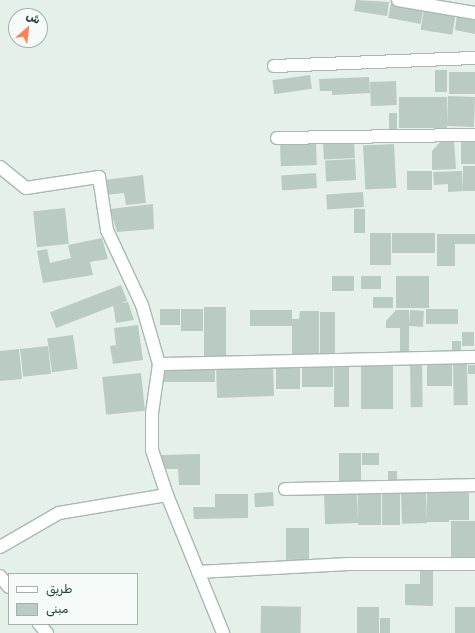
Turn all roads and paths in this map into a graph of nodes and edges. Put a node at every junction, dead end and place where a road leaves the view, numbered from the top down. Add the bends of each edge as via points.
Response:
1 (398, 0) edge
2 (475, 12) edge
3 (475, 58) edge
4 (274, 66) dead end
5 (475, 135) edge
6 (277, 138) dead end
7 (0, 167) edge
8 (475, 357) edge
9 (159, 364) junction
10 (475, 485) edge
11 (286, 489) dead end
12 (167, 495) junction
13 (0, 547) edge
14 (475, 564) edge
15 (198, 572) junction
16 (0, 576) edge
17 (8, 586) edge
18 (40, 625) edge
19 (47, 633) edge
20 (223, 633) edge

1 - 2 street
3 - 4 street
5 - 6 street
7 - 9 street via 26,188 99,177 107,230 142,305
8 - 9 street
9 - 12 street via 152,413 152,450
10 - 11 street
12 - 13 street via 60,513
12 - 15 street
14 - 15 street via 348,564
15 - 20 street
16 - 17 street
18 - 19 street

